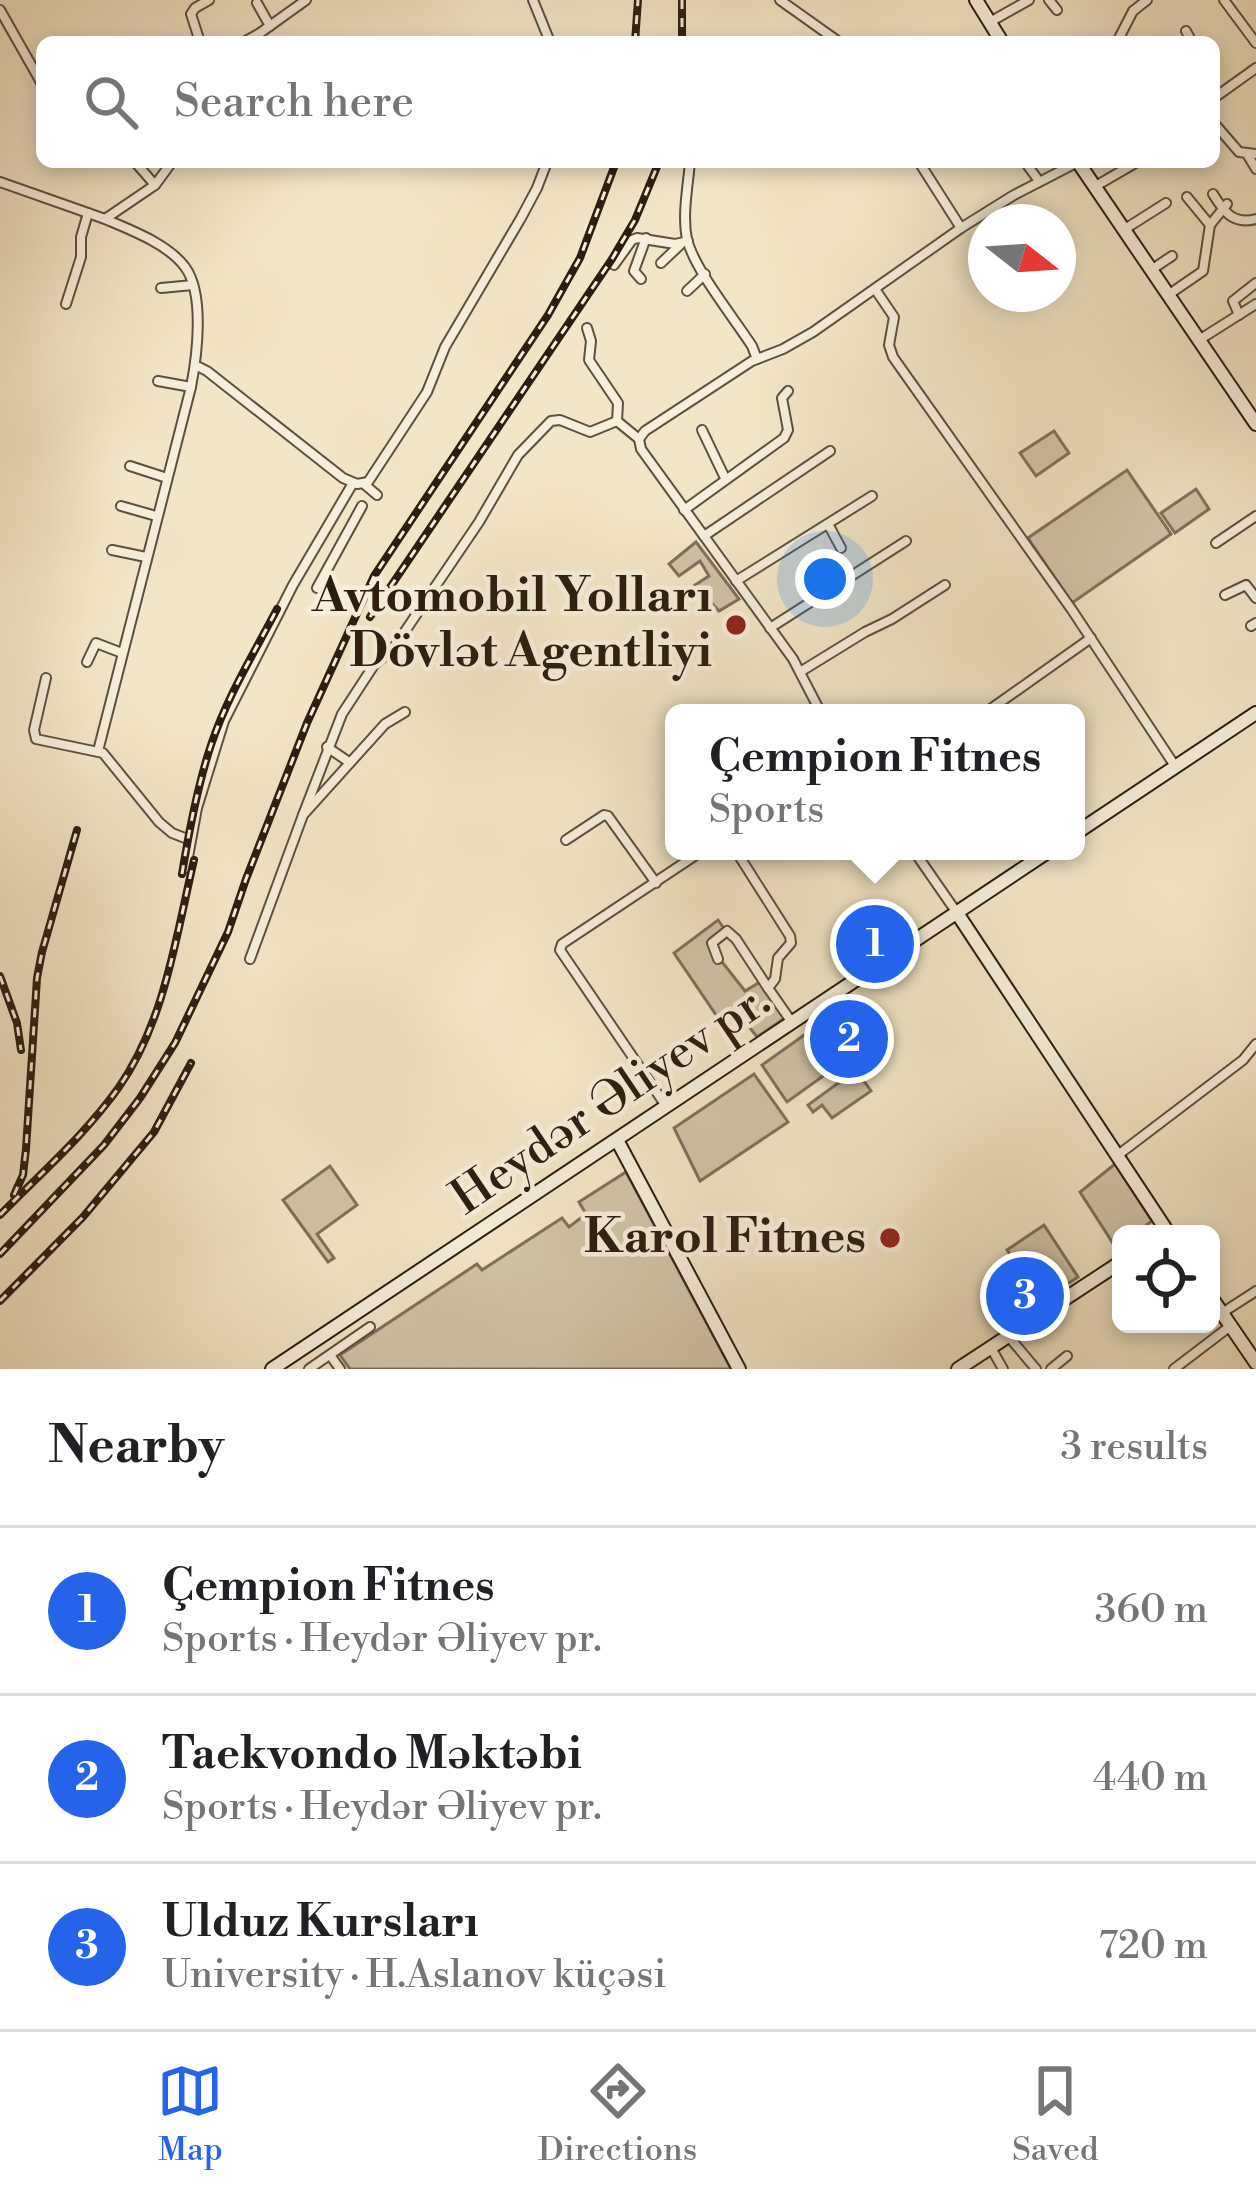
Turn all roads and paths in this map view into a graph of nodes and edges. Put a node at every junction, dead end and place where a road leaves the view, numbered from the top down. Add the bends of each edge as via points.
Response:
1 (208, 0) edge
2 (306, 0) edge
3 (533, 0) edge
4 (780, 0) edge
5 (976, 0) edge
6 (1029, 0) edge
7 (1049, 0) edge
8 (1147, 0) edge
9 (1224, 0) edge
10 (257, 3) edge
11 (0, 10) edge
12 (1057, 10) dead end
13 (990, 22) junction
14 (270, 26) junction
15 (1186, 32) dead end
16 (198, 36) edge
17 (254, 36) edge
18 (548, 36) edge
19 (831, 36) edge
20 (998, 36) edge
21 (1120, 36) edge
22 (1188, 36) edge
23 (1256, 44) edge
24 (1256, 68) edge
25 (36, 73) edge
26 (1220, 90) edge
27 (1220, 130) edge
28 (1251, 154) edge
29 (139, 168) edge
30 (168, 168) edge
31 (544, 168) edge
32 (690, 168) edge
33 (923, 168) edge
34 (1029, 168) edge
35 (1066, 168) edge
36 (1082, 168) edge
37 (1127, 168) edge
38 (1256, 170) edge
39 (0, 182) edge
40 (1039, 182) junction
41 (155, 185) junction
42 (1094, 187) junction
43 (1213, 194) dead end
44 (1187, 197) dead end
45 (1166, 203) dead end
46 (1224, 206) junction
47 (88, 213) junction
48 (105, 219) junction
49 (1256, 219) edge
50 (1210, 225) junction
51 (961, 228) junction
52 (1124, 230) junction
53 (646, 238) junction
54 (684, 243) junction
55 (1172, 256) dead end
56 (662, 263) dead end
57 (614, 265) dead end
58 (1151, 270) junction
59 (705, 274) junction
60 (641, 279) dead end
61 (1256, 283) edge
62 (193, 286) junction
63 (161, 288) dead end
64 (875, 289) junction
65 (687, 291) dead end
66 (1168, 295) junction
67 (66, 304) dead end
68 (1254, 308) edge
69 (1239, 314) junction
70 (587, 328) dead end
71 (1199, 340) junction
72 (757, 358) junction
73 (195, 364) junction
74 (158, 381) dead end
75 (191, 387) junction
76 (788, 391) dead end
77 (617, 421) junction
78 (1256, 424) edge
79 (702, 430) dead end
80 (639, 439) junction
81 (830, 451) dead end
82 (130, 466) dead end
83 (167, 478) junction
84 (725, 478) junction
85 (352, 483) junction
86 (364, 484) junction
87 (377, 495) dead end
88 (872, 496) dead end
89 (121, 506) dead end
90 (362, 506) dead end
91 (684, 510) junction
92 (336, 512) junction
93 (156, 517) junction
94 (1256, 517) edge
95 (353, 524) junction
96 (828, 524) junction
97 (704, 536) junction
98 (906, 541) dead end
99 (1216, 543) dead end
100 (841, 548) dead end
101 (112, 550) dead end
102 (146, 557) junction
103 (736, 581) junction
104 (945, 585) dead end
105 (317, 588) dead end
106 (1225, 595) dead end
107 (1256, 598) edge
108 (770, 628) junction
109 (1090, 638) junction
110 (122, 652) junction
111 (87, 662) dead end
112 (800, 672) junction
113 (46, 678) dead end
114 (816, 704) edge
115 (998, 704) edge
116 (405, 712) dead end
117 (1256, 713) edge
118 (327, 747) junction
119 (98, 751) junction
120 (349, 762) junction
121 (1176, 767) junction
122 (303, 815) junction
123 (1085, 827) edge
124 (190, 840) junction
125 (566, 840) dead end
126 (689, 860) edge
127 (742, 860) edge
128 (920, 860) edge
129 (1036, 860) edge
130 (186, 868) dead end
131 (656, 883) junction
132 (956, 913) junction
133 (250, 959) dead end
134 (718, 959) dead end
135 (769, 988) junction
136 (792, 1022) junction
137 (1255, 1047) edge
138 (667, 1106) junction
139 (617, 1140) junction
140 (1118, 1155) junction
141 (1162, 1225) edge
142 (1112, 1268) edge
143 (1256, 1292) edge
144 (1220, 1310) edge
145 (1226, 1319) junction
146 (370, 1328) dead end
147 (1008, 1336) junction
148 (991, 1348) junction
149 (330, 1354) junction
150 (1067, 1356) dead end
151 (1256, 1363) edge
152 (272, 1369) edge
153 (309, 1369) edge
154 (340, 1369) edge
155 (739, 1369) edge
156 (958, 1369) edge
157 (1003, 1369) edge
158 (1036, 1369) edge
159 (1051, 1369) edge
160 (1174, 1369) edge

1 - 16 street via 191,14
2 - 14 street
3 - 18 street
4 - 19 street
5 - 13 street
6 - 13 street
7 - 12 street
8 - 21 street
9 - 23 street
10 - 14 street
11 - 25 street
13 - 20 street
14 - 17 street
15 - 22 street
24 - 26 street
27 - 28 street
28 - 38 street
29 - 41 street
30 - 41 street
31 - 86 street via 427,392
32 - 54 street
33 - 51 street
34 - 40 street
35 - 40 street
36 - 42 street
37 - 42 street
39 - 47 street
40 - 51 street
41 - 48 street
42 - 52 street
43 - 46 street
44 - 50 street
45 - 52 street
46 - 49 street via 1237,220
46 - 50 street
47 - 48 street
47 - 67 street
48 - 62 street via 168,252
50 - 66 street via 1203,271
51 - 64 street
52 - 58 street
53 - 54 street
53 - 57 street via 632,240
53 - 60 street via 634,271
54 - 56 street
54 - 59 street
55 - 58 street
58 - 66 street
59 - 65 street
59 - 72 street
61 - 69 street via 1233,301
62 - 63 street
62 - 73 street
64 - 72 street
64 - 109 street via 894,317 893,357
66 - 71 street
68 - 69 street
69 - 71 street
70 - 77 street via 589,360 619,403
71 - 78 street
72 - 80 street
73 - 75 street
73 - 85 street
74 - 75 street
75 - 83 street
76 - 84 street via 784,438
77 - 80 street
77 - 118 street via 590,432 556,419 540,429 393,649 374,665
79 - 84 street
80 - 91 street
81 - 97 street
82 - 83 street
83 - 93 street
84 - 91 street
85 - 86 street
85 - 92 street
86 - 87 street
88 - 96 street
89 - 93 street
90 - 95 street
91 - 97 street
92 - 95 street
92 - 124 street via 224,722
93 - 102 street
94 - 99 street
95 - 105 street
96 - 100 street
96 - 103 street
97 - 103 street
98 - 108 street
101 - 102 street
102 - 110 street
103 - 108 street
104 - 112 street
106 - 107 street via 1243,585
108 - 112 street
109 - 115 street
109 - 121 street
110 - 111 street via 96,643
110 - 119 street
112 - 114 street
113 - 119 street via 34,736
116 - 120 street
117 - 121 street
118 - 120 street
118 - 122 street
119 - 124 street via 166,829
120 - 122 street
121 - 123 street
122 - 133 street
124 - 130 street
125 - 131 street via 608,816
126 - 131 street
127 - 135 street via 790,936
128 - 132 street
129 - 132 street, Heydər Əliyev pr.
131 - 138 street via 560,950
132 - 136 street, Heydər Əliyev pr.
132 - 140 street
134 - 135 street via 714,940 732,933
135 - 136 street
136 - 138 street, Heydər Əliyev pr.
137 - 140 street
138 - 139 street, Heydər Əliyev pr.
139 - 152 street, Heydər Əliyev pr.
139 - 155 street
140 - 141 street
142 - 147 street
143 - 145 street
144 - 145 street
145 - 151 street
145 - 160 street
146 - 149 street
147 - 148 street
147 - 158 street
148 - 156 street
148 - 157 street
149 - 153 street
149 - 154 street
150 - 159 street

